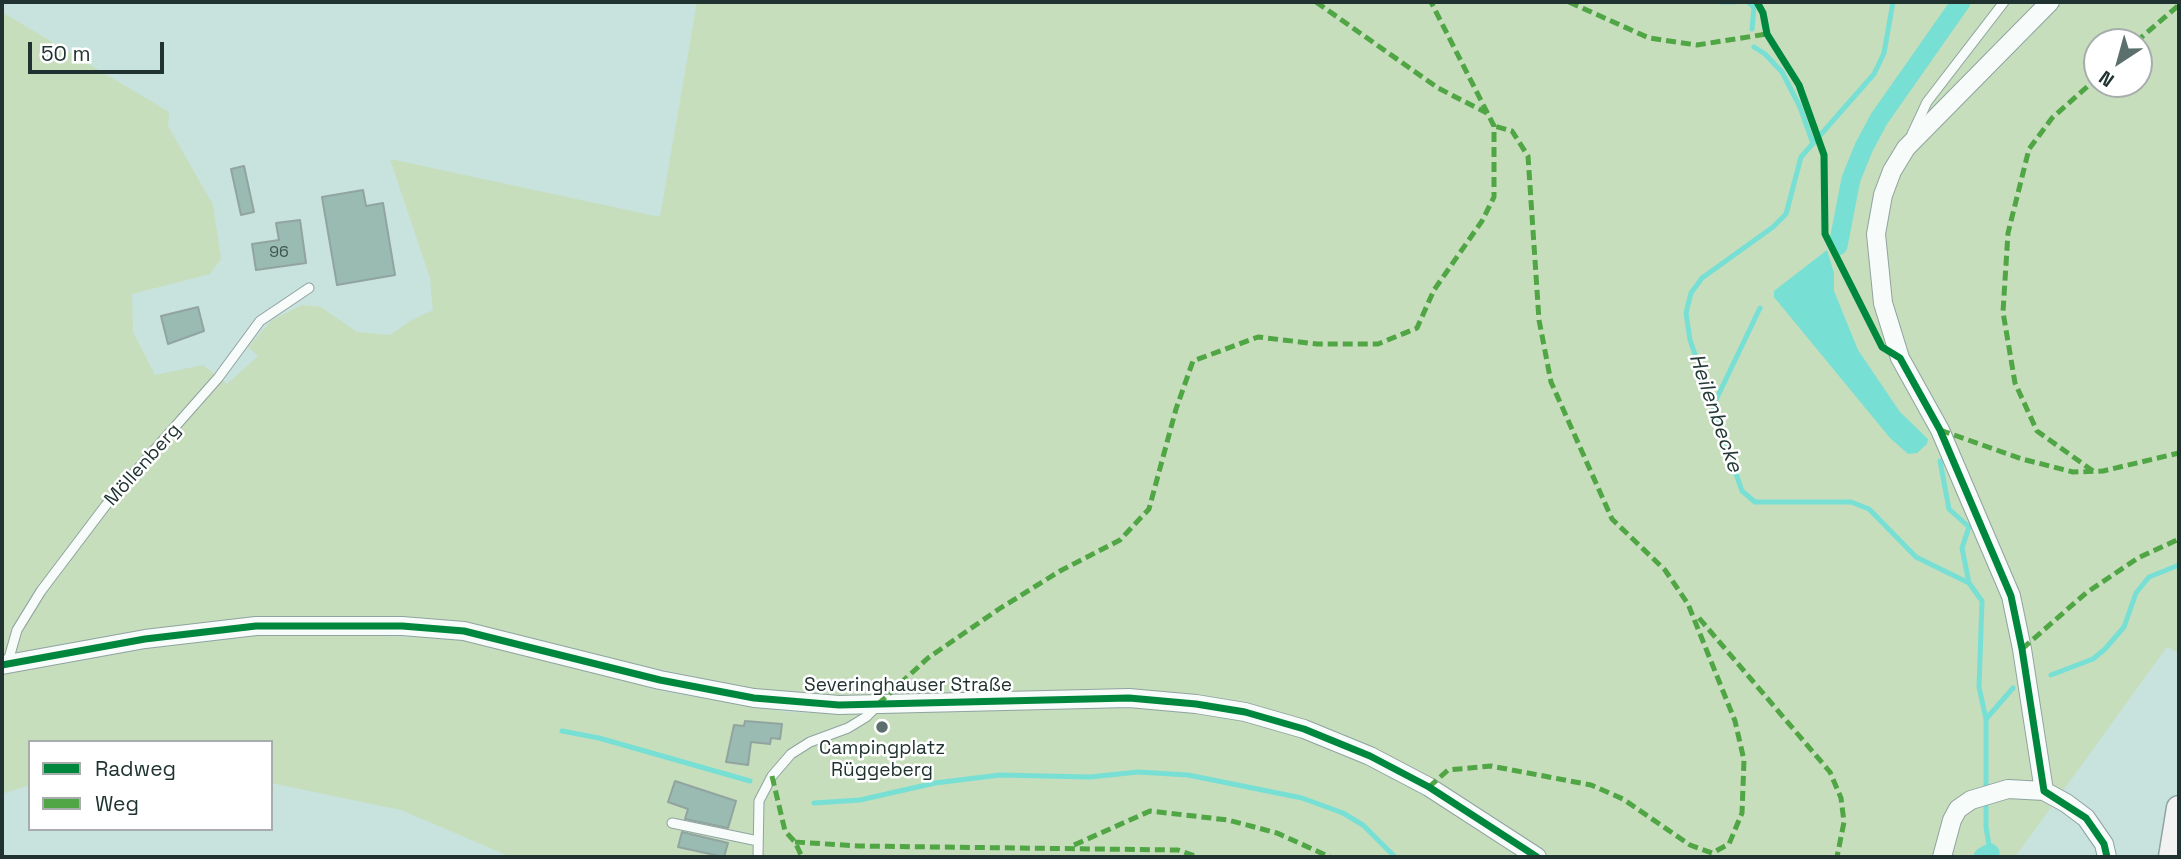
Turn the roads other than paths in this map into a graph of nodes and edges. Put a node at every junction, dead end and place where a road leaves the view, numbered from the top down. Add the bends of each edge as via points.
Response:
1 (2004, 2) edge
2 (2050, 2) edge
3 (1906, 148) junction
4 (309, 288) dead end
5 (4, 665) edge
6 (877, 705) junction
7 (2044, 791) junction
8 (2179, 807) edge
9 (672, 823) dead end
10 (758, 841) junction
11 (758, 857) edge
12 (1537, 857) edge
13 (1942, 857) edge
14 (2107, 857) edge
15 (2171, 857) edge

1 - 3 lane via 1927,102
2 - 3 street
3 - 7 street via 1883,195 1876,234 1883,303 1900,358 1940,430 2011,596
4 - 5 lane, Möllenberg via 260,321 218,378 106,505 16,630
5 - 6 street, Severinghauser Straße via 145,639 245,627 402,626 464,631 660,681 754,698
6 - 10 lane via 848,728 791,754 759,801
6 - 12 street, Severinghauser Straße via 1129,698 1245,712 1304,729 1370,756 1429,787
7 - 13 street via 2008,789 1971,800 1952,820
7 - 14 street via 2086,818 2104,844
8 - 15 main road
9 - 10 lane
10 - 11 lane

